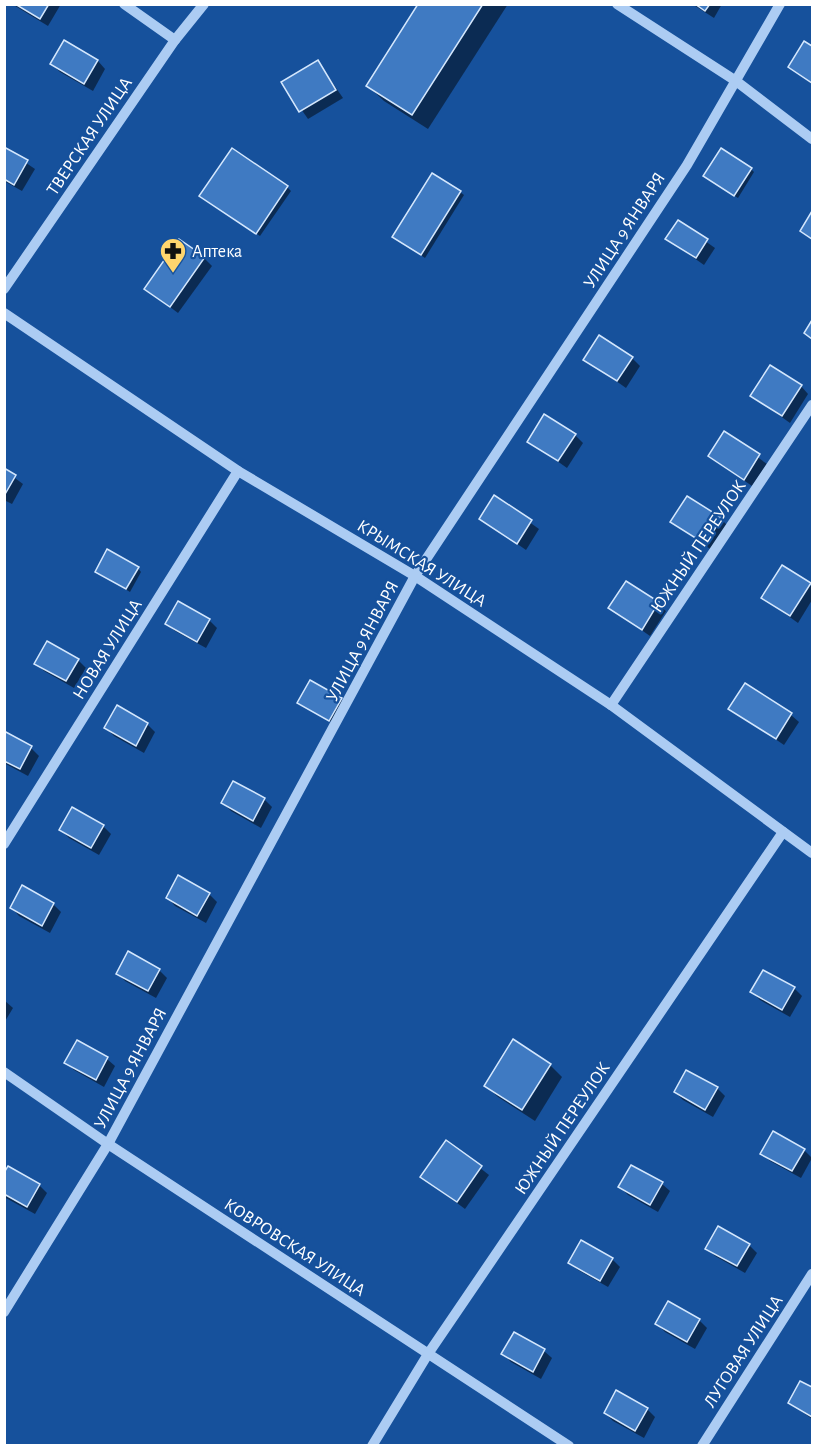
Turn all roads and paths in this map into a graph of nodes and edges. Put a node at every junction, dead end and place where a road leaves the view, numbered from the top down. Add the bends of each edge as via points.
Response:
1 (124, 4) edge
2 (204, 4) edge
3 (617, 4) edge
4 (780, 4) edge
5 (175, 40) junction
6 (736, 81) junction
7 (813, 139) edge
8 (4, 289) edge
9 (4, 313) edge
10 (813, 405) edge
11 (238, 471) junction
12 (415, 576) junction
13 (611, 705) junction
14 (783, 832) junction
15 (4, 844) edge
16 (813, 853) edge
17 (4, 1072) edge
18 (108, 1144) junction
19 (813, 1274) edge
20 (4, 1312) edge
21 (428, 1354) junction
22 (372, 1446) edge
23 (569, 1446) edge
24 (702, 1446) edge

1 - 5 street
2 - 5 street, ТВЕРСКАЯ УЛИЦА
3 - 6 street
4 - 6 street, УЛИЦА 9 ЯНВАРЯ
5 - 8 street, ТВЕРСКАЯ УЛИЦА
6 - 7 street
6 - 12 street, УЛИЦА 9 ЯНВАРЯ via 687,165
9 - 11 street, КРЫМСКАЯ УЛИЦА
10 - 13 street, ЮЖНЫЙ ПЕРЕУЛОК
11 - 12 street, КРЫМСКАЯ УЛИЦА
11 - 15 street, НОВАЯ УЛИЦА
12 - 13 street, КРЫМСКАЯ УЛИЦА
12 - 18 street, УЛИЦА 9 ЯНВАРЯ
13 - 14 street, КРЫМСКАЯ УЛИЦА
14 - 16 street, КРЫМСКАЯ УЛИЦА
14 - 21 street, ЮЖНЫЙ ПЕРЕУЛОК
17 - 18 street, КОВРОВСКАЯ УЛИЦА
18 - 20 street, УЛИЦА 9 ЯНВАРЯ
18 - 21 street, КОВРОВСКАЯ УЛИЦА
19 - 24 street, ЛУГОВАЯ УЛИЦА
21 - 22 street, ЮЖНЫЙ ПЕРЕУЛОК
21 - 23 street, КОВРОВСКАЯ УЛИЦА

